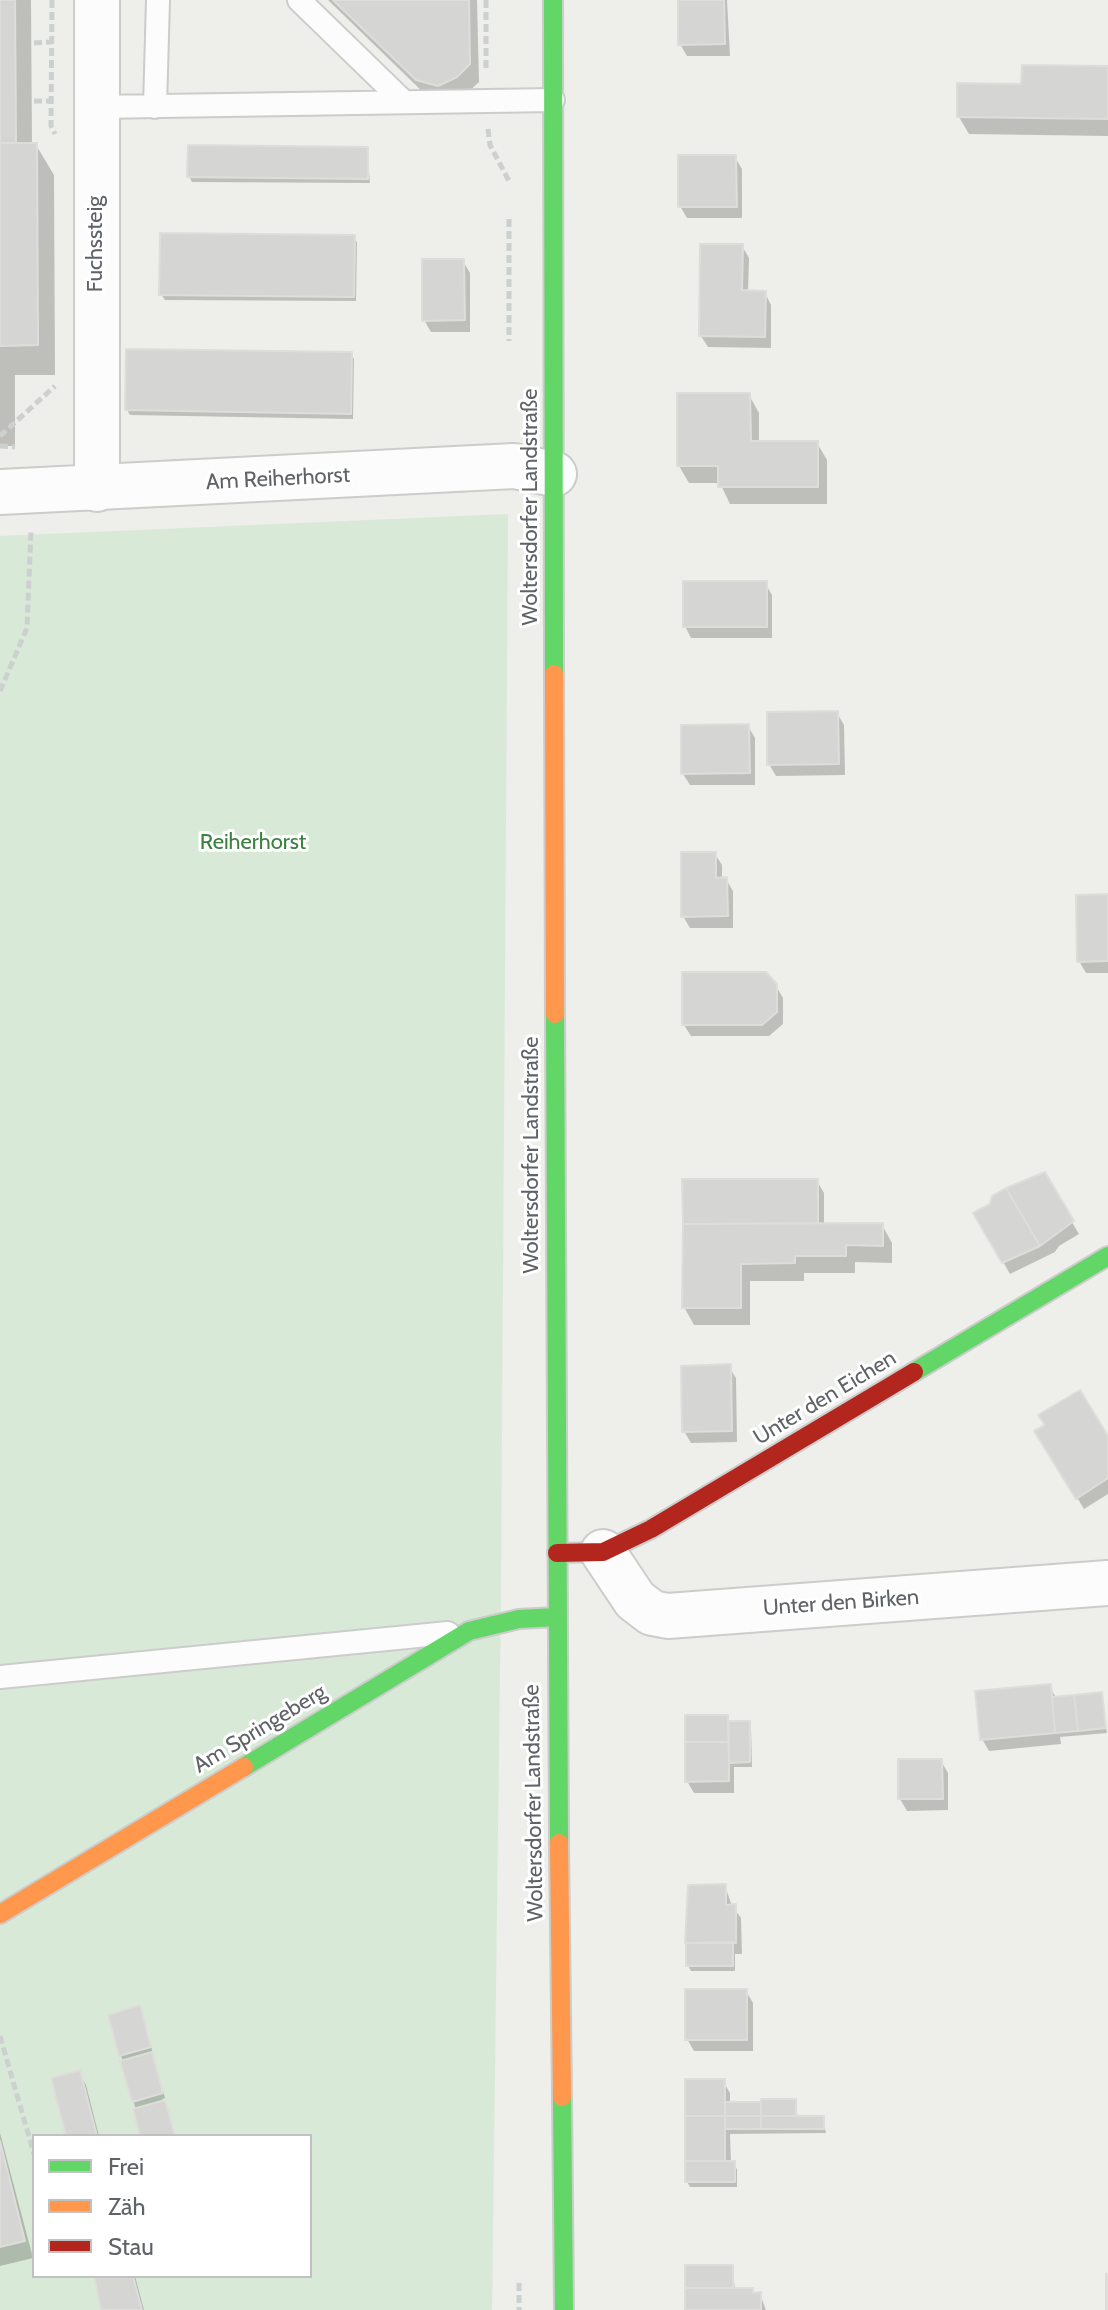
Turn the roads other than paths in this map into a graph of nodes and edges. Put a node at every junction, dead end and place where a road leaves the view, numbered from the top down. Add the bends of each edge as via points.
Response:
1 (97, 0) edge
2 (158, 0) edge
3 (299, 0) edge
4 (553, 0) edge
5 (553, 100) junction
6 (404, 102) junction
7 (96, 107) junction
8 (155, 107) junction
9 (554, 474) junction
10 (97, 489) junction
11 (16, 492) edge
12 (1108, 1256) edge
13 (603, 1552) junction
14 (557, 1553) junction
15 (1108, 1583) edge
16 (556, 1617) junction
17 (469, 1631) junction
18 (0, 1677) edge
19 (0, 1914) edge
20 (564, 2310) edge

1 - 7 street, Fuchssteig
2 - 8 lane
3 - 6 lane
4 - 5 main road, Woltersdorfer Landstraße
5 - 6 lane
5 - 9 main road, Woltersdorfer Landstraße
6 - 8 lane
7 - 8 lane
7 - 10 street, Fuchssteig
9 - 10 street, Am Reiherhorst via 514,466
9 - 14 main road, Woltersdorfer Landstraße
10 - 11 street, Am Reiherhorst
12 - 13 main road, Unter den Eichen via 651,1529
13 - 14 main road, Unter den Eichen
13 - 15 street, Unter den Birken via 635,1600 652,1613 668,1616
14 - 16 main road, Woltersdorfer Landstraße
16 - 17 main road, Am Springeberg
16 - 20 main road, Woltersdorfer Landstraße
17 - 18 lane
17 - 19 main road, Am Springeberg

